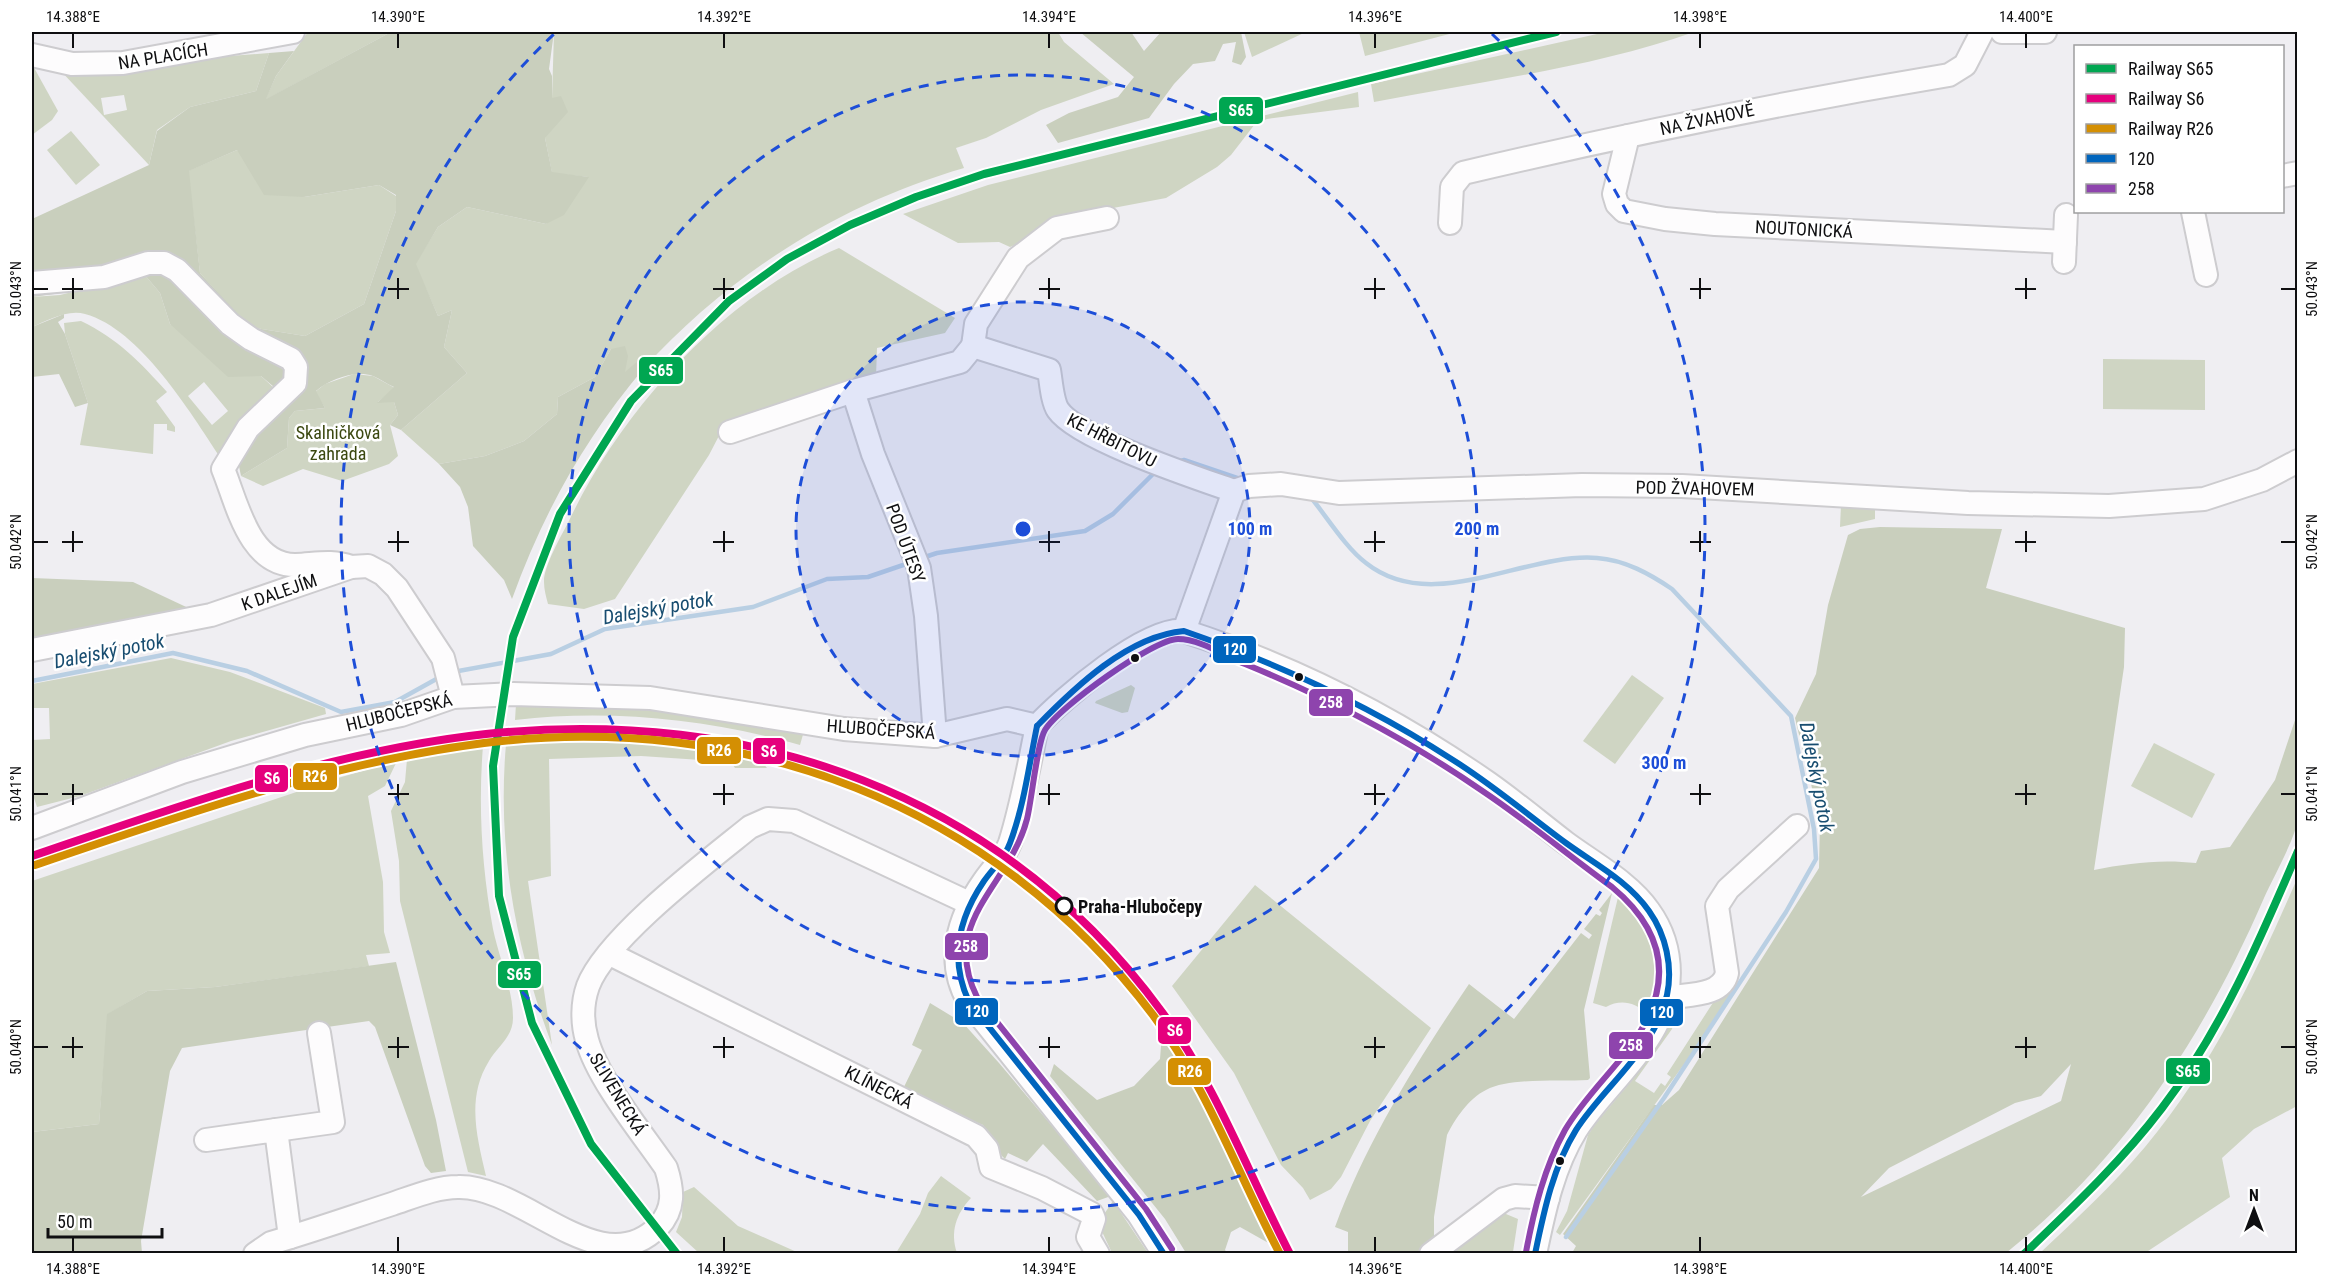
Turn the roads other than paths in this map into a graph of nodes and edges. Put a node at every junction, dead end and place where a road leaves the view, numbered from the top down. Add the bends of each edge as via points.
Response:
1 (293, 32) edge
2 (1982, 32) edge
3 (2002, 32) edge
4 (2045, 32) edge
5 (32, 55) edge
6 (1628, 136) junction
7 (2193, 213) edge
8 (2066, 215) dead end
9 (1107, 218) dead end
10 (1449, 223) dead end
11 (2206, 275) dead end
12 (32, 284) edge
13 (973, 346) junction
14 (853, 391) junction
15 (730, 432) dead end
16 (2298, 461) edge
17 (1234, 491) junction
18 (275, 561) junction
19 (351, 567) junction
20 (271, 595) junction
21 (1184, 631) junction
22 (32, 650) edge
23 (450, 689) junction
24 (1037, 726) junction
25 (935, 736) junction
26 (1797, 826) dead end
27 (32, 828) edge
28 (969, 903) junction
29 (610, 954) junction
30 (1666, 998) junction
31 (319, 1033) dead end
32 (276, 1130) junction
33 (206, 1140) dead end
34 (1548, 1198) junction
35 (290, 1238) junction
36 (603, 1250) edge
37 (255, 1254) edge
38 (1098, 1254) edge
39 (1164, 1254) edge
40 (1431, 1254) edge
41 (1535, 1254) edge

1 - 5 street, NA PLACÍCH via 123,63 72,64
2 - 6 street, NA ŽVAHOVĚ via 1965,65 1949,75 1809,98
3 - 4 street
6 - 8 street, NOUTONICKÁ via 1614,194 1617,204 1624,211 1665,219 2065,252
6 - 10 street, NA ŽVAHOVĚ via 1462,172 1452,188
7 - 11 street
9 - 13 street via 1057,228 1018,258 976,324
12 - 18 street via 104,277 148,262 164,262 177,270 230,324 291,359 296,367 295,383 248,428 223,469 254,542
13 - 14 street via 960,362
13 - 17 street, KE HŘBITOVU via 1049,370 1057,408 1068,422 1160,465
14 - 15 street
14 - 25 street, POD ÚTESY via 915,560 926,616
16 - 17 street, POD ŽVAHOVEM via 2262,480 2204,499 2109,506 1968,503 1682,486 1582,485 1339,493 1281,484
17 - 21 street
18 - 19 street via 295,565 337,562
18 - 20 street
19 - 20 street, K DALEJÍM
19 - 23 street, K DALEJÍM via 368,566 397,588 442,658
20 - 22 street, K DALEJÍM via 208,615
21 - 24 street via 1164,633 1109,664
21 - 30 street via 1345,697 1418,738 1503,794 1648,909 1668,953
23 - 25 street, HLUBOČEPSKÁ via 650,698 844,729
23 - 27 street, HLUBOČEPSKÁ via 401,715 305,735 194,768
24 - 25 street, HLUBOČEPSKÁ via 1007,719
24 - 28 street via 1009,845
26 - 30 street via 1728,889 1718,906 1725,983 1717,989
28 - 29 street, SLIVENECKÁ via 800,823 768,819 750,827 645,915
28 - 39 street via 955,953 962,990 1139,1215
29 - 36 street, SLIVENECKÁ via 589,984 584,1001 587,1040 596,1062 666,1168 672,1201 665,1220 644,1241
29 - 38 street, KLÍNECKÁ via 976,1136 987,1149 991,1167 1092,1214 1088,1237
30 - 34 street via 1646,1042 1577,1130 1560,1161
31 - 32 street via 333,1122
32 - 33 street
32 - 35 street
34 - 40 street via 1504,1199
34 - 41 street
35 - 36 street, SLIVENECKÁ via 430,1192 461,1186 510,1202
35 - 37 street, SLIVENECKÁ via 271,1243

